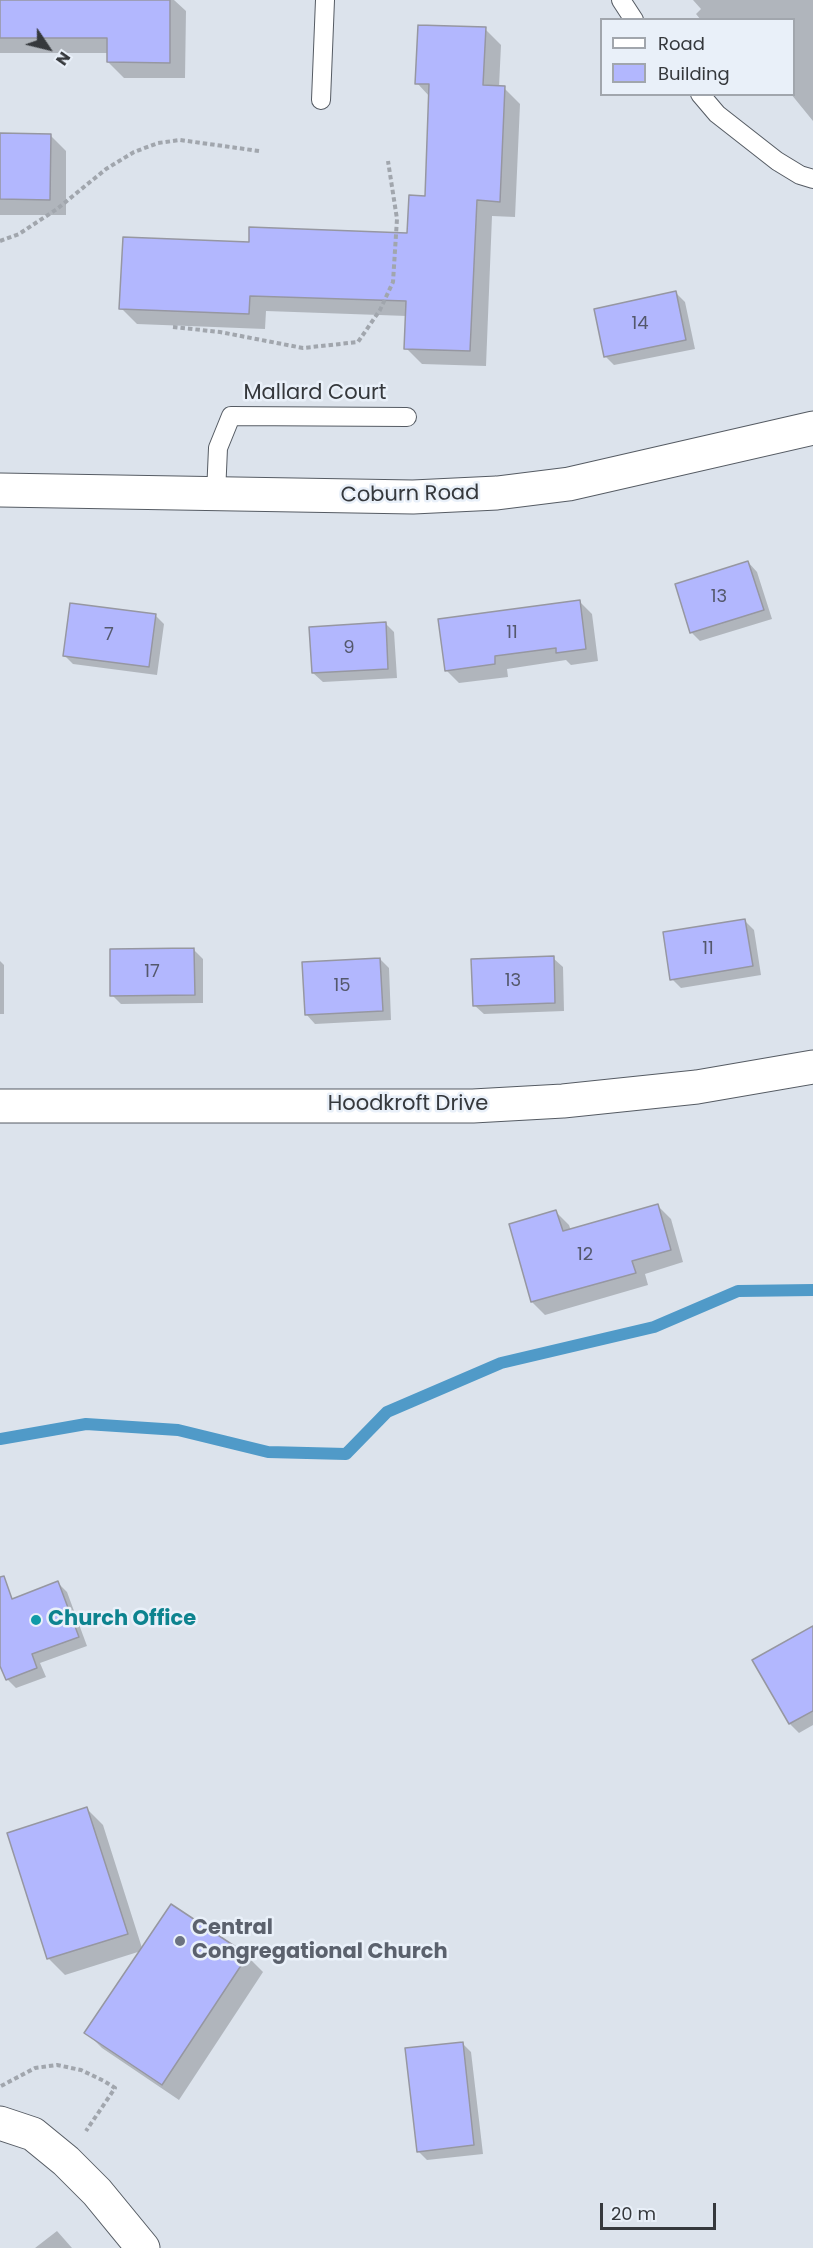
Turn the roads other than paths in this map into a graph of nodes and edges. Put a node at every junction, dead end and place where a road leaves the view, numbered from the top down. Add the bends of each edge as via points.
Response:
1 (325, 0) edge
2 (621, 0) edge
3 (633, 18) edge
4 (702, 96) edge
5 (321, 100) dead end
6 (813, 179) edge
7 (406, 417) dead end
8 (813, 428) edge
9 (0, 490) edge
10 (216, 494) junction
11 (813, 1067) edge
12 (0, 1106) edge
13 (0, 2122) edge
14 (142, 2248) edge

1 - 5 lane
2 - 3 lane
4 - 6 lane via 717,114 777,161
7 - 10 lane, Mallard Court via 231,416 218,448
8 - 10 street, Coburn Road via 569,484 497,493 413,497
9 - 10 street, Coburn Road
11 - 12 street, Hoodkroft Drive via 697,1087 473,1106
13 - 14 street via 33,2134 66,2161

